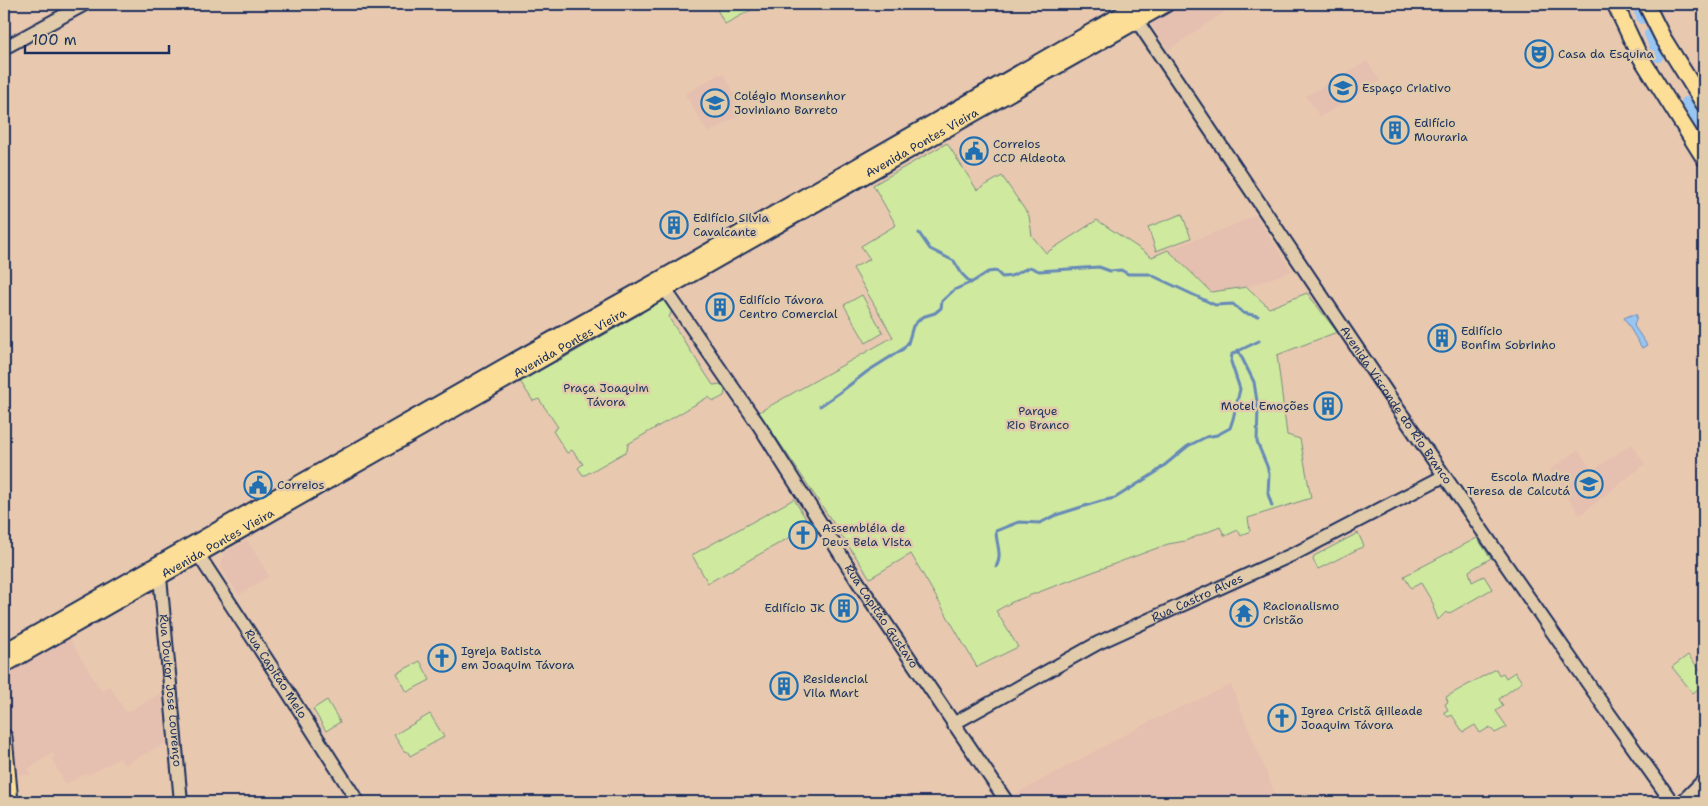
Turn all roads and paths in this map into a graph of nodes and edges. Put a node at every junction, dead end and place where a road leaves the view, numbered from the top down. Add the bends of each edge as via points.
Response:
1 (85, 4) edge
2 (1166, 4) edge
3 (1615, 4) edge
4 (1646, 4) edge
5 (1137, 9) edge
6 (4, 48) edge
7 (1704, 104) edge
8 (1704, 158) edge
9 (662, 285) junction
10 (1444, 476) junction
11 (195, 550) junction
12 (160, 577) junction
13 (4, 652) edge
14 (4, 666) edge
15 (953, 724) junction
16 (4, 737) edge
17 (1704, 780) edge
18 (1704, 796) edge
19 (10, 802) edge
20 (181, 802) edge
21 (358, 802) edge
22 (1007, 802) edge
23 (1672, 802) edge
24 (1682, 802) edge
25 (1698, 802) edge

1 - 6 street
2 - 5 main road, Avenida Pontes Vieira
3 - 8 main road via 1638,53
4 - 7 main road
5 - 9 main road, Avenida Pontes Vieira
5 - 10 street, Avenida Visconde do Rio Branco
9 - 11 main road, Avenida Pontes Vieira via 502,368
9 - 15 street, Rua Capitão Gustavo via 760,427 830,540
10 - 15 street, Rua Castro Alves via 1298,552 1098,643
10 - 23 street, Avenida Visconde do Rio Branco
11 - 12 main road, Avenida Pontes Vieira
11 - 13 main road, Avenida Pontes Vieira
11 - 21 street, Rua Capitão Melo
12 - 14 main road, Avenida Pontes Vieira
12 - 20 street, Rua Doutor José Lourenço
15 - 22 street, Rua Capitão Gustavo
16 - 19 main road
17 - 24 street
18 - 25 street

